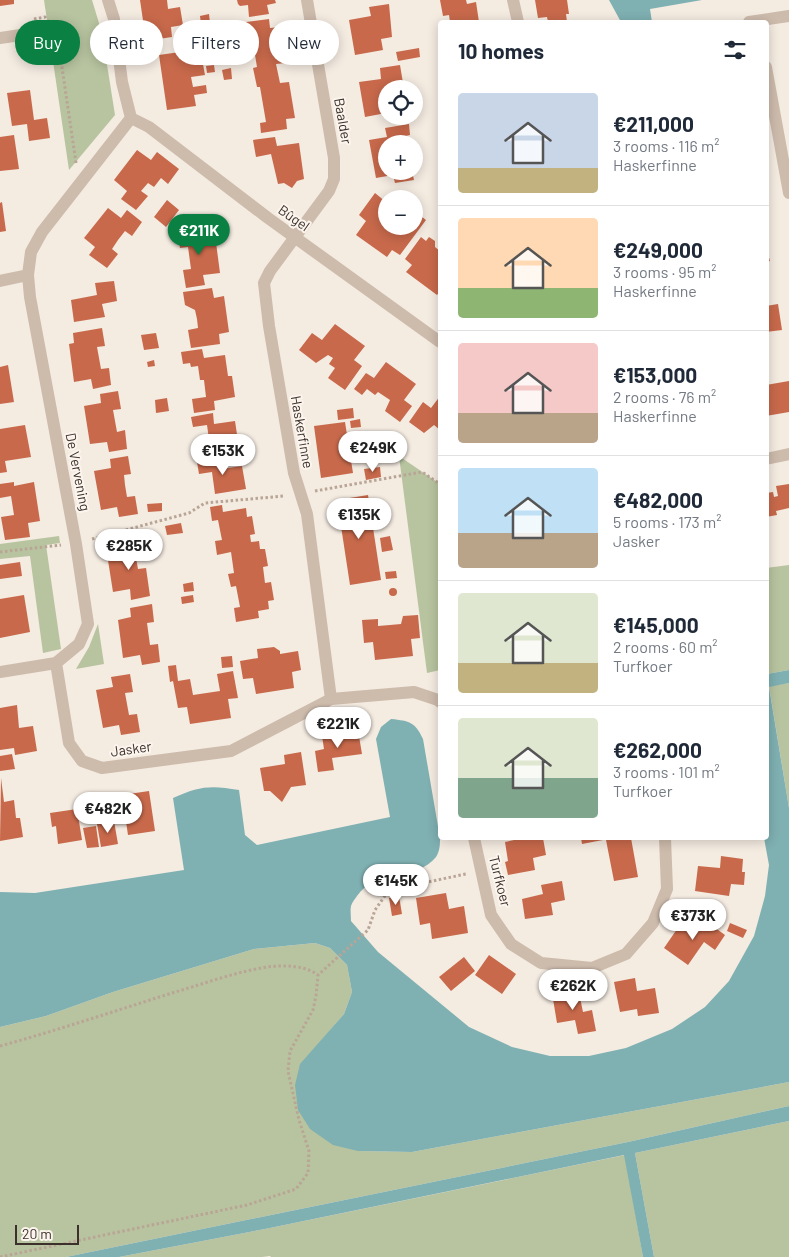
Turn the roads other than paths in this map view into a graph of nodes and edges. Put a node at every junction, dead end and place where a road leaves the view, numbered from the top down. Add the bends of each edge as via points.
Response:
1 (108, 0) edge
2 (307, 0) edge
3 (514, 0) edge
4 (789, 16) edge
5 (518, 20) edge
6 (766, 20) edge
7 (15, 36) edge
8 (0, 38) edge
9 (769, 84) edge
10 (131, 118) junction
11 (789, 194) edge
12 (295, 236) junction
13 (28, 275) junction
14 (0, 281) edge
15 (438, 341) edge
16 (789, 454) edge
17 (769, 458) edge
18 (56, 663) junction
19 (0, 672) edge
20 (331, 699) junction
21 (438, 700) edge
22 (474, 840) edge
23 (665, 840) edge

1 - 10 street
2 - 12 street, Baalder via 333,150 334,179 329,191
3 - 5 street
4 - 6 street
7 - 8 street
9 - 11 street
10 - 12 street, Bûgel via 149,127
10 - 13 street, De Vervening via 42,232 30,252
12 - 15 street, Bûgel
12 - 20 street, Haskerfinne via 264,284 268,326 292,464 307,514
13 - 14 street
13 - 18 street, De Vervening via 88,624 79,644
16 - 17 street
18 - 19 street
18 - 20 street, Jasker via 69,743 82,761 102,768 231,751
20 - 21 street via 414,692
22 - 23 street, Turfkoer via 492,915 511,944 541,963 592,968 626,954 653,923 667,889

